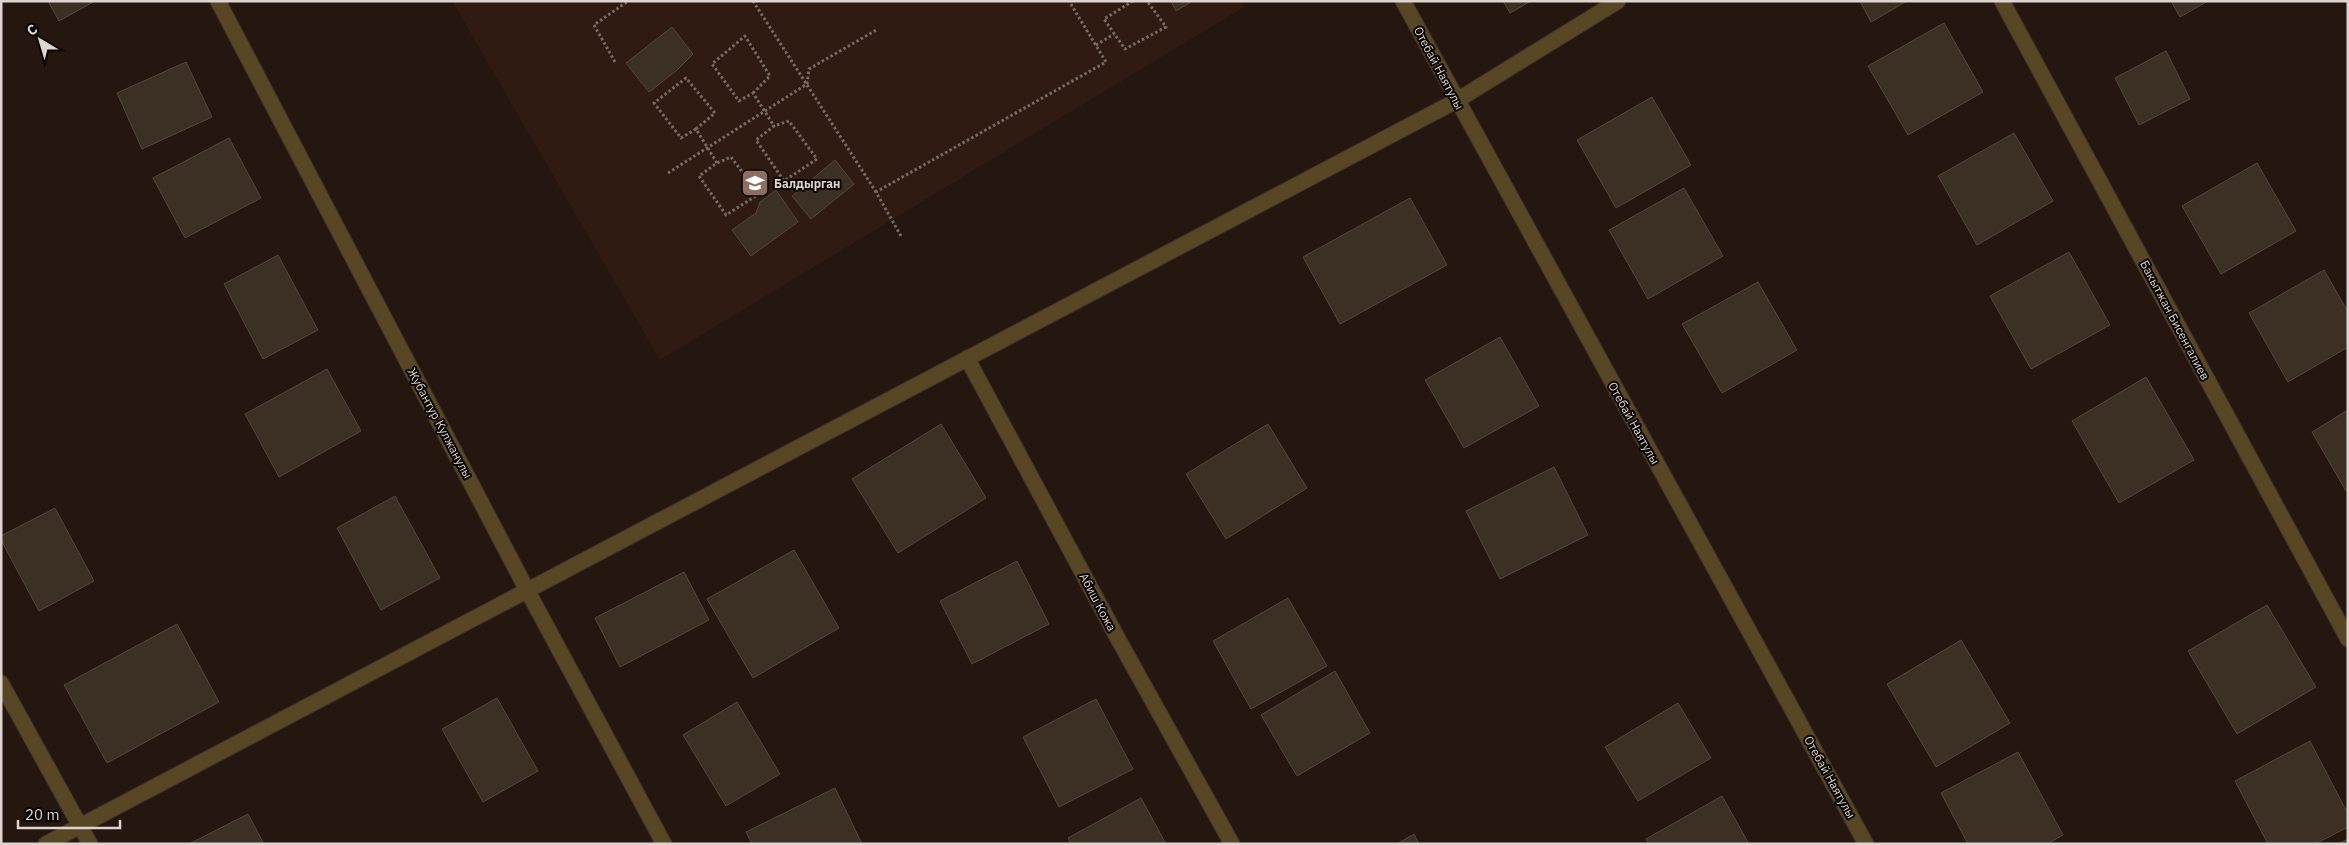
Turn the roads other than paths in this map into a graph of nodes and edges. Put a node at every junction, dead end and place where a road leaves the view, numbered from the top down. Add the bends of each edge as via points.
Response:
1 (218, 1) edge
2 (1403, 1) edge
3 (1618, 1) edge
4 (2002, 1) edge
5 (1456, 100) junction
6 (967, 358) junction
7 (527, 590) junction
8 (2348, 639) edge
9 (1, 683) edge
10 (80, 826) junction
11 (46, 844) edge
12 (90, 844) edge
13 (664, 844) edge
14 (1232, 844) edge
15 (1866, 844) edge

1 - 7 street, Жубантур Кулжанулы
2 - 5 street, Отебай Наятулы
3 - 5 street
4 - 8 street, Бакытжан Бисенгалиев
5 - 6 street
5 - 15 street, Отебай Наятулы
6 - 7 street
6 - 14 street, Абиш Кожа
7 - 10 street
7 - 13 street, Жубантур Кулжанулы
9 - 10 street
10 - 11 street
10 - 12 street

